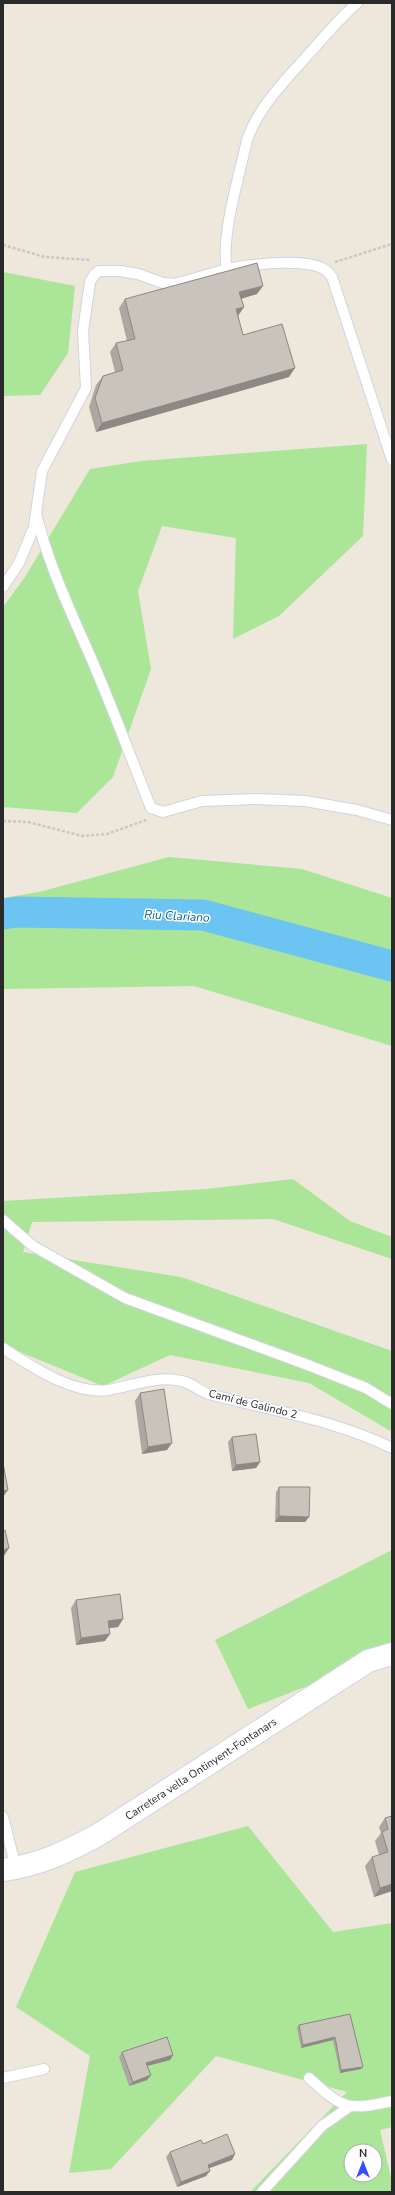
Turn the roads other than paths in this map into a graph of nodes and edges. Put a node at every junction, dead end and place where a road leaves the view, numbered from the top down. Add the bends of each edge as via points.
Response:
1 (357, 3) edge
2 (227, 269) junction
3 (392, 460) edge
4 (36, 513) junction
5 (3, 587) edge
6 (392, 820) edge
7 (3, 1220) edge
8 (3, 1348) edge
9 (392, 1404) edge
10 (392, 1448) edge
11 (392, 1654) edge
12 (3, 1817) edge
13 (9, 1869) edge
14 (44, 2069) dead end
15 (3, 2078) edge
16 (309, 2078) dead end
17 (392, 2101) edge
18 (349, 2107) junction
19 (262, 2192) edge

1 - 2 lane via 330,29 267,101 252,126 226,239 224,259
2 - 3 lane via 285,264 315,266 327,271 336,284
2 - 4 lane via 175,284 120,271 99,271 94,275 90,282 83,331 86,388 42,472
4 - 5 lane via 34,527 19,563
4 - 6 lane via 56,578 104,688 151,808 163,812 202,801 306,801 357,810
7 - 9 lane via 33,1246 125,1298 366,1388
8 - 10 lane, Camí de Galindo 2 via 36,1370 84,1388 107,1390 158,1378 184,1381 207,1394 337,1426 360,1433
11 - 13 street, Carretera vella Ontinyent-Fontanars via 368,1661 98,1835 54,1858
12 - 13 lane
14 - 15 lane
16 - 18 lane via 330,2098
17 - 18 lane
18 - 19 lane via 322,2126

